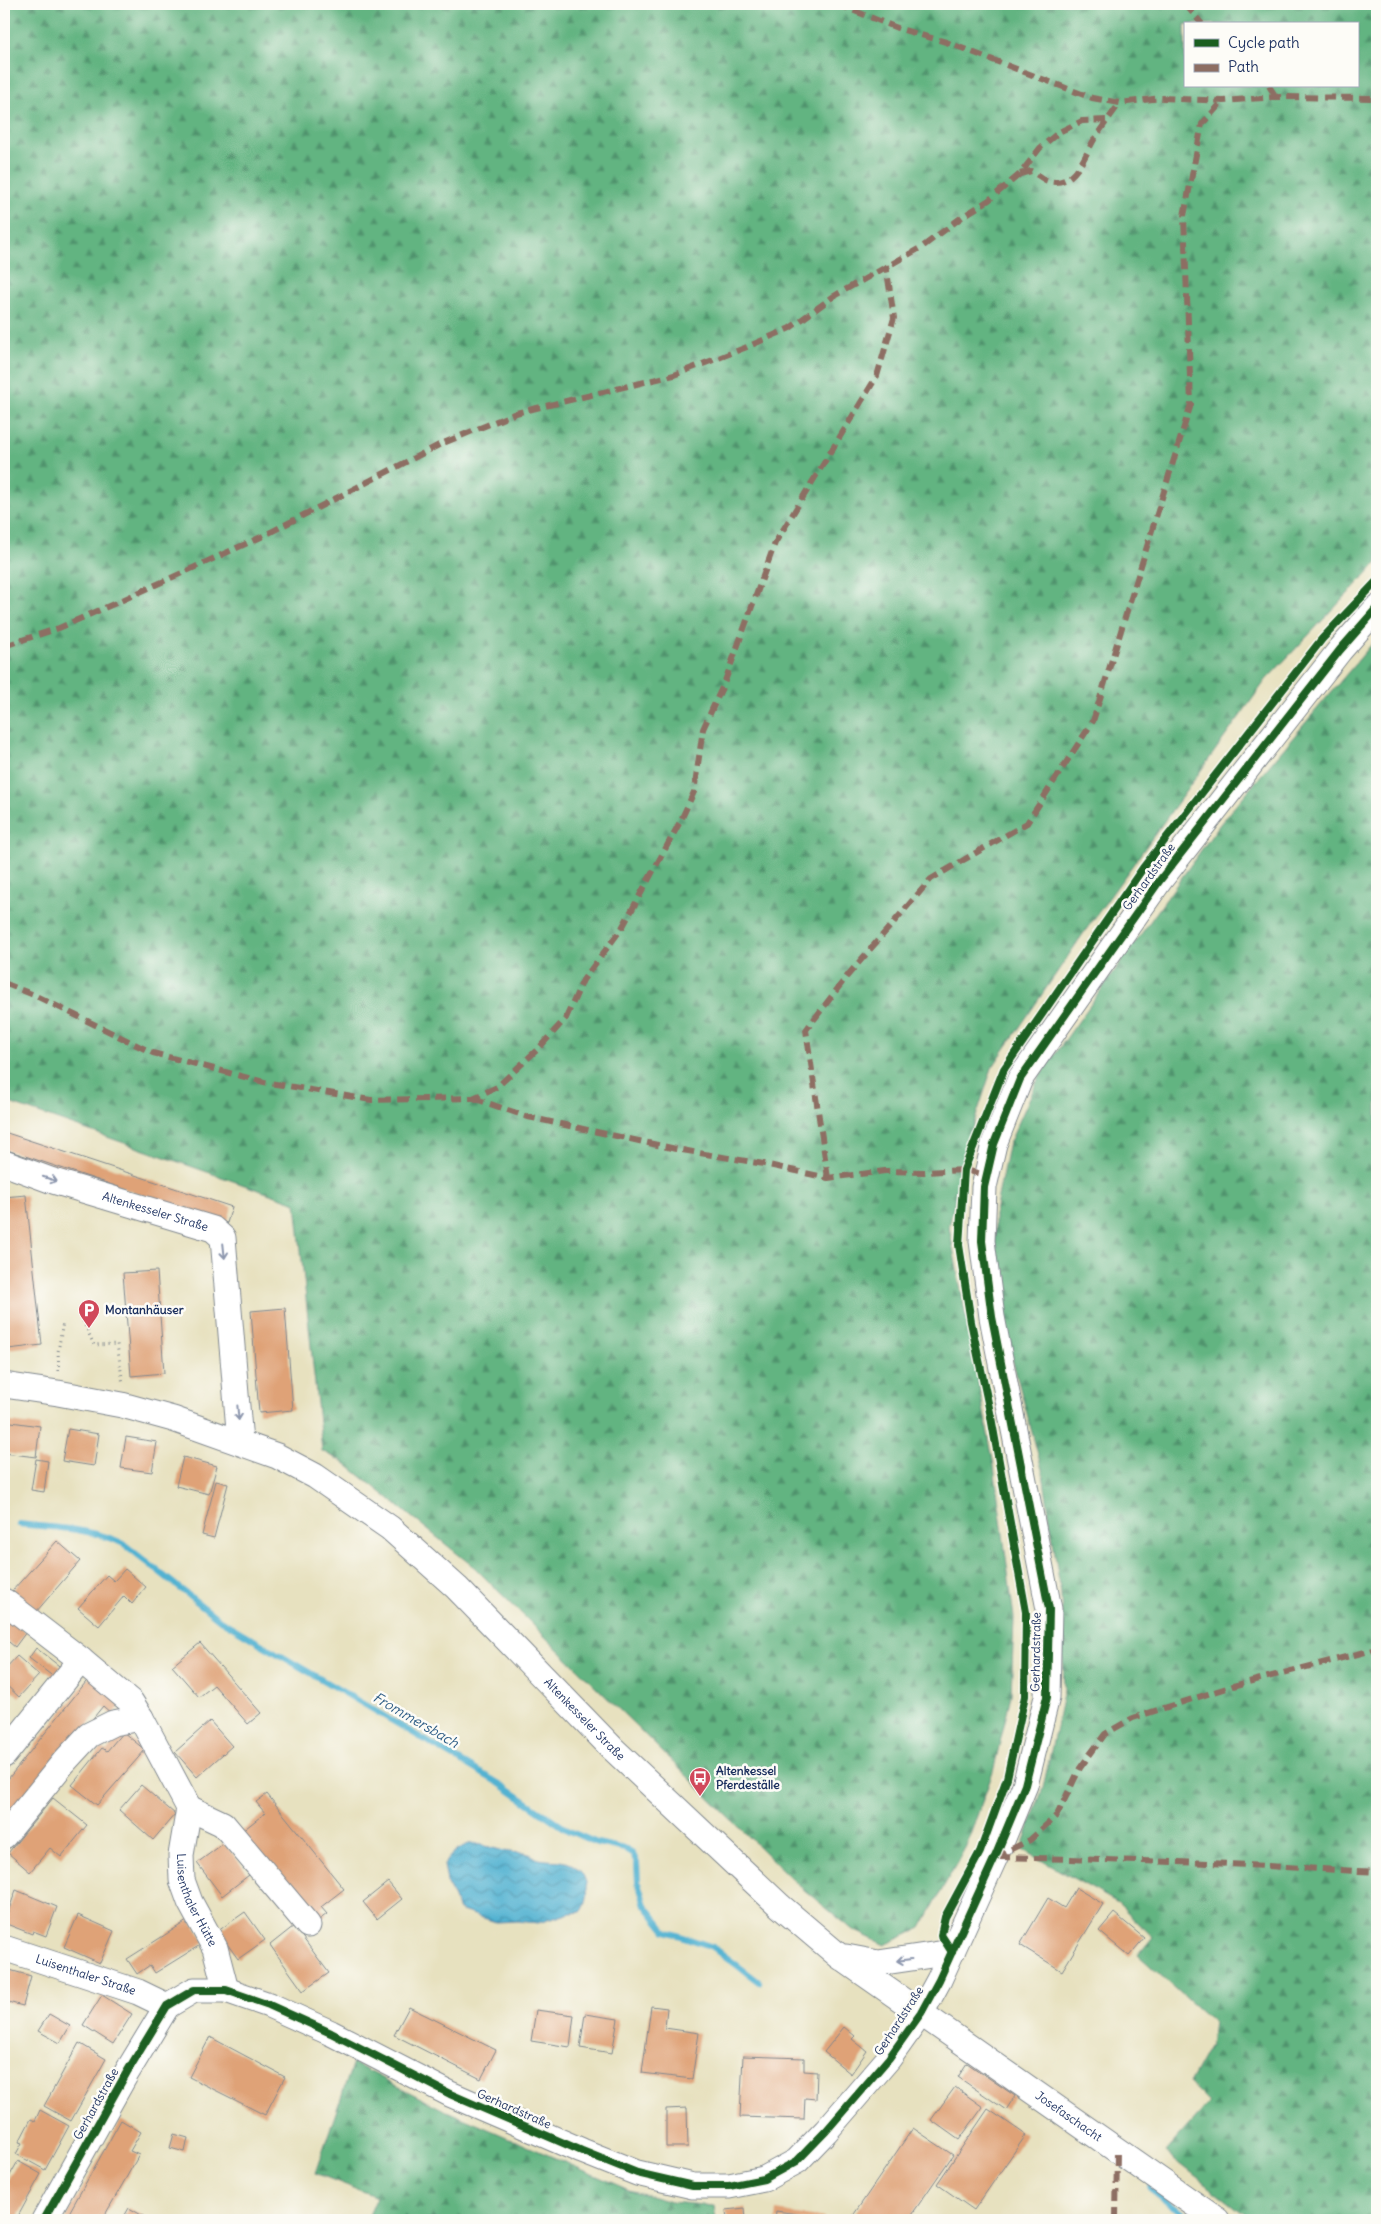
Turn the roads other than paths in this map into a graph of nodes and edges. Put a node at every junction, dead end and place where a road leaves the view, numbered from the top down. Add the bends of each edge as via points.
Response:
1 (1377, 608) edge
2 (4, 1163) edge
3 (4, 1385) edge
4 (240, 1442) junction
5 (4, 1601) edge
6 (81, 1660) junction
7 (142, 1718) junction
8 (4, 1755) edge
9 (188, 1808) junction
10 (4, 1836) edge
11 (308, 1925) dead end
12 (4, 1948) edge
13 (952, 1952) junction
14 (839, 1956) junction
15 (226, 1990) junction
16 (167, 2006) junction
17 (921, 2013) junction
18 (44, 2220) edge
19 (1217, 2220) edge

1 - 13 street, Gerhardstraße via 1340,650 1160,880 1020,1079 994,1144 984,1187 982,1241 992,1317 1048,1609 1047,1697 1024,1785
2 -> 4 street, Altenkesseler Straße via 214,1230 223,1238
3 - 4 street, Altenkesseler Straße via 122,1405
4 - 14 street, Altenkesseler Straße via 277,1456 315,1476 390,1528 457,1588 612,1748 780,1906
5 - 6 street
6 - 7 street via 131,1702
6 - 8 street
7 - 9 street
7 - 10 street via 113,1723 89,1735
9 - 11 street via 223,1824
9 - 15 street, Luisenthaler Hütte via 181,1855 182,1880 215,1948
12 - 16 street, Luisenthaler Straße via 138,1992
13 -> 14 street via 878,1963
13 - 17 street, Gerhardstraße
14 - 17 street, Altenkesseler Straße
15 - 16 street, Gerhardstraße via 194,1990
15 - 17 street, Gerhardstraße via 269,2004 450,2094 582,2151 637,2173 693,2186 729,2186 764,2179 797,2161 884,2065
16 - 18 street, Gerhardstraße
17 - 19 street, Josefaschacht

